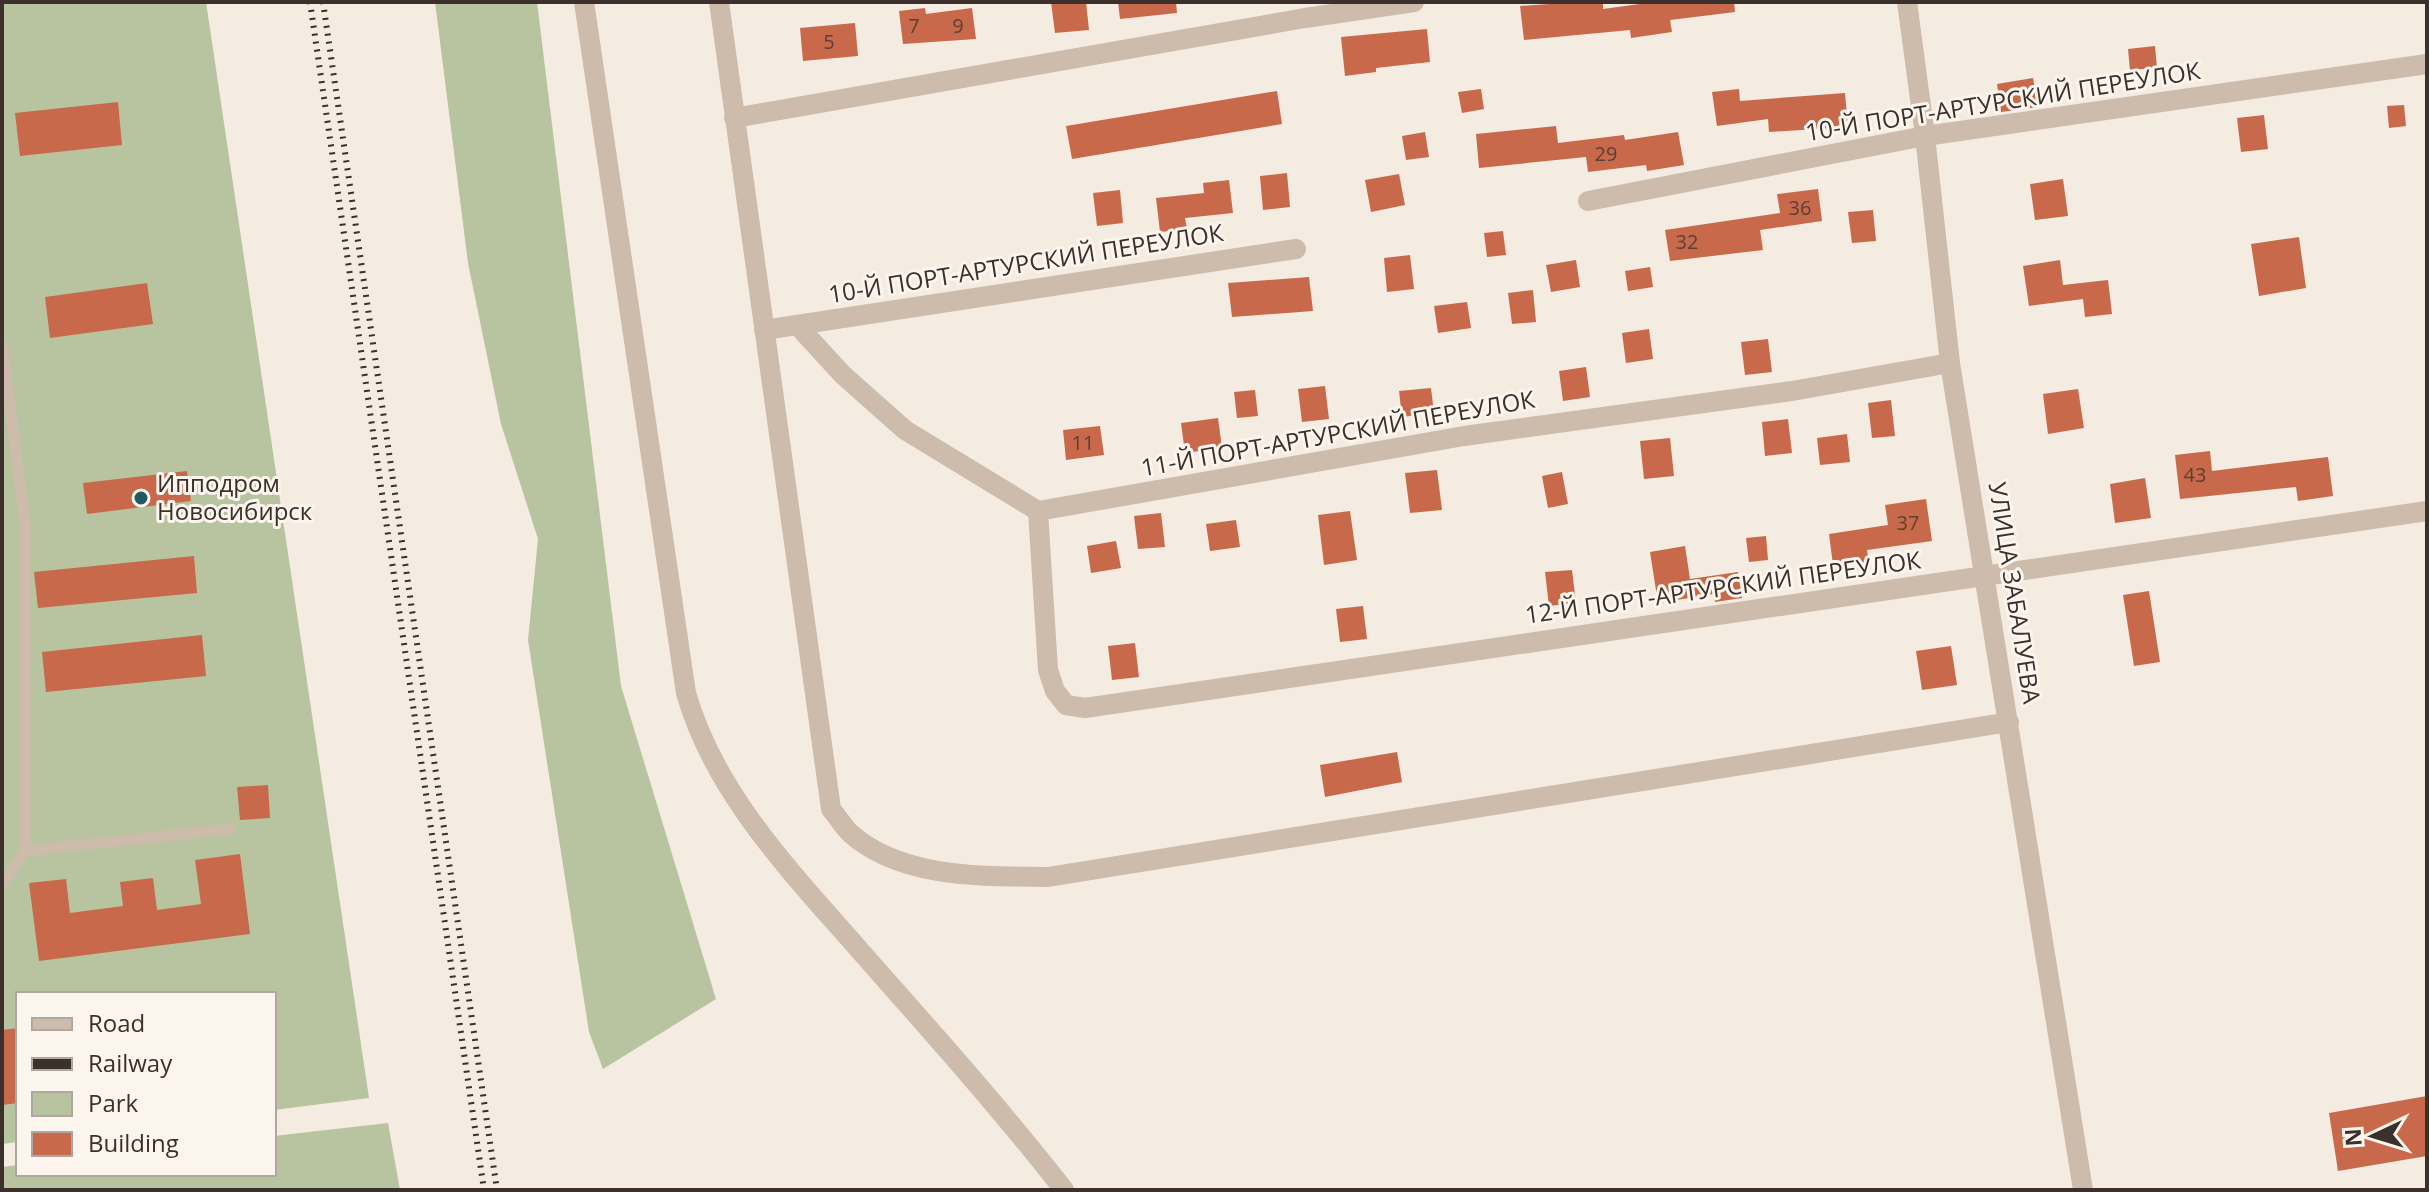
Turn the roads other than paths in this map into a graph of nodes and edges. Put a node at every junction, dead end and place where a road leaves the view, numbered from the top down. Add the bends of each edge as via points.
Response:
1 (584, 2) edge
2 (719, 2) edge
3 (1414, 2) edge
4 (1907, 2) edge
5 (2427, 64) edge
6 (734, 118) junction
7 (1925, 136) junction
8 (1588, 201) dead end
9 (1296, 249) dead end
10 (797, 325) junction
11 (764, 330) junction
12 (2, 345) edge
13 (1950, 363) junction
14 (1038, 511) junction
15 (2427, 511) edge
16 (1985, 576) junction
17 (2009, 722) junction
18 (230, 829) dead end
19 (25, 851) junction
20 (2, 885) edge
21 (1064, 1190) edge
22 (2083, 1190) edge

1 - 21 street via 694,723 721,776 810,893
2 - 6 street
3 - 6 street
4 - 7 street, УЛИЦА ЗАБАЛУЕВА
5 - 7 street, 10-Й ПОРТ-АРТУРСКИЙ ПЕРЕУЛОК
6 - 11 street
7 - 8 street, 10-Й ПОРТ-АРТУРСКИЙ ПЕРЕУЛОК
7 - 13 street, УЛИЦА ЗАБАЛУЕВА
9 - 10 street, 10-Й ПОРТ-АРТУРСКИЙ ПЕРЕУЛОК
10 - 11 street, 10-Й ПОРТ-АРТУРСКИЙ ПЕРЕУЛОК
10 - 14 street via 905,430
11 - 17 street via 831,809 851,833 879,852 921,868 968,876 1048,877
12 - 19 lane via 25,522
13 - 14 street, 11-Й ПОРТ-АРТУРСКИЙ ПЕРЕУЛОК via 1792,391 1464,436
13 - 16 street, УЛИЦА ЗАБАЛУЕВА
14 - 16 street, 12-Й ПОРТ-АРТУРСКИЙ ПЕРЕУЛОК via 1048,670 1066,705 1085,708
15 - 16 street, 12-Й ПОРТ-АРТУРСКИЙ ПЕРЕУЛОК
16 - 17 street, УЛИЦА ЗАБАЛУЕВА
17 - 22 street, УЛИЦА ЗАБАЛУЕВА
18 - 19 lane
19 - 20 lane

